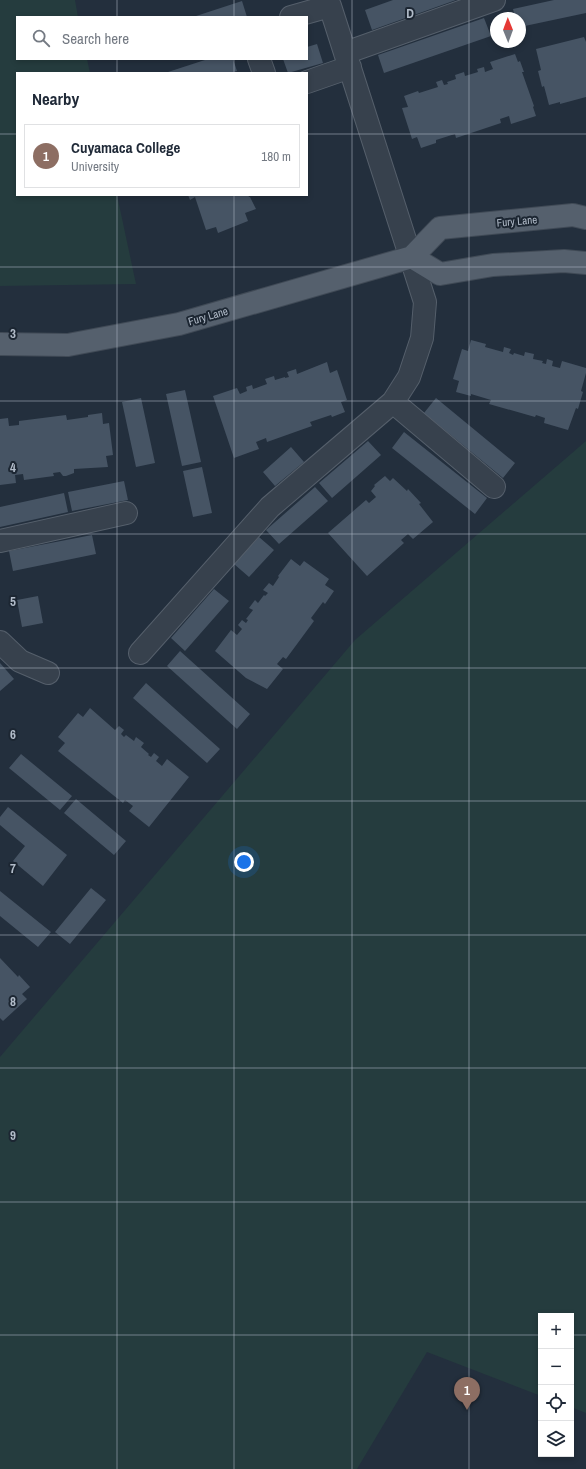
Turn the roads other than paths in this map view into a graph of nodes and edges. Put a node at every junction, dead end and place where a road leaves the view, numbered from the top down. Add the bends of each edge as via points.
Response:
1 (494, 0) edge
2 (334, 3) edge
3 (294, 16) edge
4 (259, 60) edge
5 (348, 60) junction
6 (264, 72) edge
7 (308, 81) edge
8 (586, 218) edge
9 (412, 257) junction
10 (586, 263) edge
11 (0, 344) edge
12 (393, 402) junction
13 (494, 487) dead end
14 (126, 513) dead end
15 (0, 541) edge
16 (0, 642) edge
17 (140, 653) dead end
18 (48, 673) dead end

1 - 5 lane
2 - 3 lane
2 - 5 lane
4 - 6 lane
5 - 7 lane
5 - 9 lane
8 - 9 main road, Fury Lane via 573,215 440,228
9 - 10 main road via 440,274 493,265 564,261
9 - 11 main road, Fury Lane via 179,324 68,345
9 - 12 lane via 425,302 422,338 409,376
12 - 13 lane
12 - 17 lane via 270,507
14 - 15 lane
16 - 18 lane via 20,661

